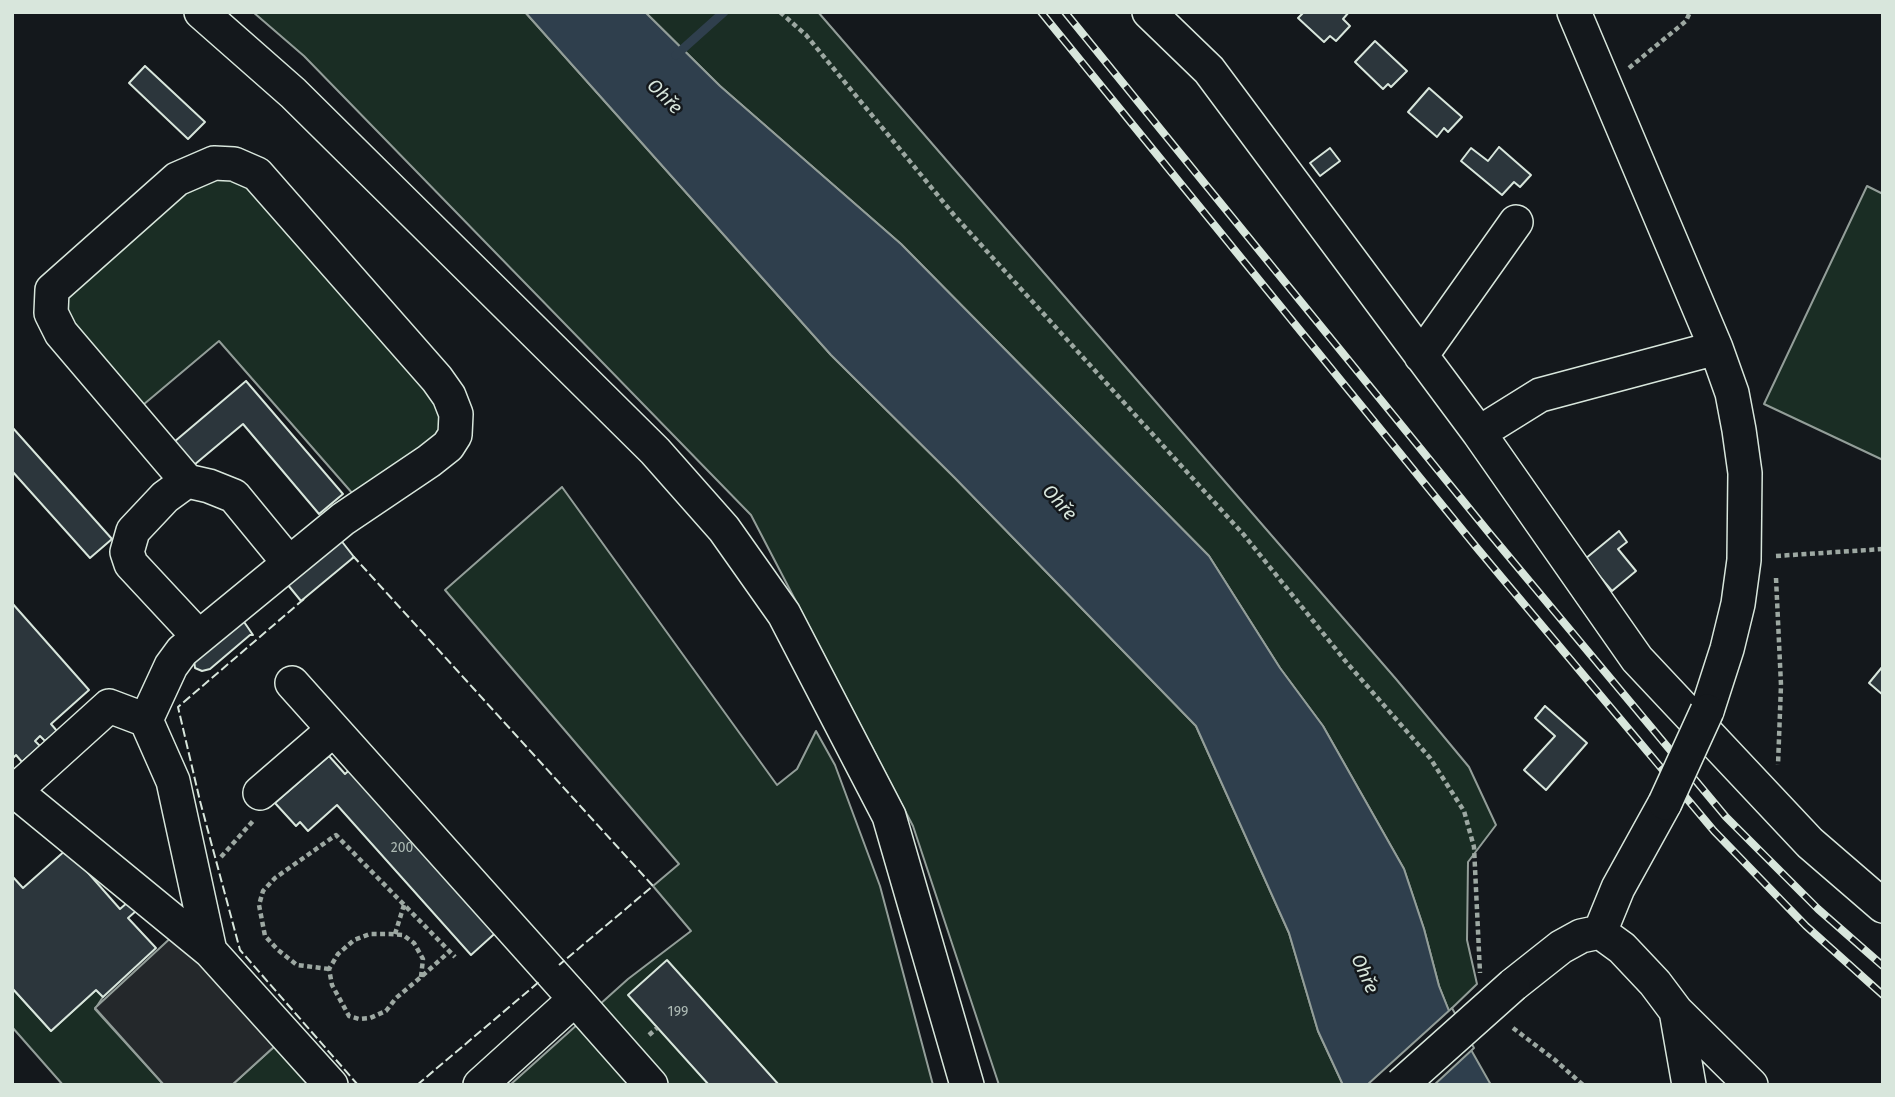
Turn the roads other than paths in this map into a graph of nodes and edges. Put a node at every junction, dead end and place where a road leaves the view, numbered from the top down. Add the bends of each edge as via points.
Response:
1 (201, 12) edge
2 (1149, 12) edge
3 (1574, 12) edge
4 (1516, 222) dead end
5 (1716, 348) junction
6 (1421, 356) junction
7 (1479, 433) junction
8 (187, 481) junction
9 (289, 563) junction
10 (199, 637) junction
11 (292, 683) dead end
12 (146, 720) junction
13 (333, 730) junction
14 (264, 790) road end
15 (1883, 906) edge
16 (1600, 932) junction
17 (210, 951) junction
18 (575, 999) junction
19 (1676, 1012) junction
20 (331, 1085) edge
21 (480, 1085) edge
22 (651, 1085) edge
23 (967, 1085) edge
24 (1401, 1085) edge
25 (1689, 1085) edge
26 (1752, 1085) edge

1 - 23 street via 303,103 655,451 724,529 784,614 889,816
2 - 6 street via 1209,70
3 - 5 street
4 - 6 street
5 - 7 street via 1540,395
5 - 16 street, bridge via 1732,393 1759,558 1738,604 1707,711
6 - 7 street
7 - 15 street via 1637,659 1810,843
8 - 9 street via 234,496
8 - 9 street via 61,333 51,313 52,290 177,179 214,163 234,164 257,174 437,379 456,414 455,435 448,446
8 - 10 street via 133,531 127,552 131,564
9 - 10 street
10 - 12 street via 171,666
11 - 13 street
12 - 17 street via 173,781
12 - 17 street via 109,706 15,791
13 - 14 street
13 - 18 street
16 - 19 street via 1639,965
16 - 24 street, bridge via 1581,936 1498,983
17 - 20 street
18 - 21 street
18 - 22 street
19 - 25 street
19 - 26 street

